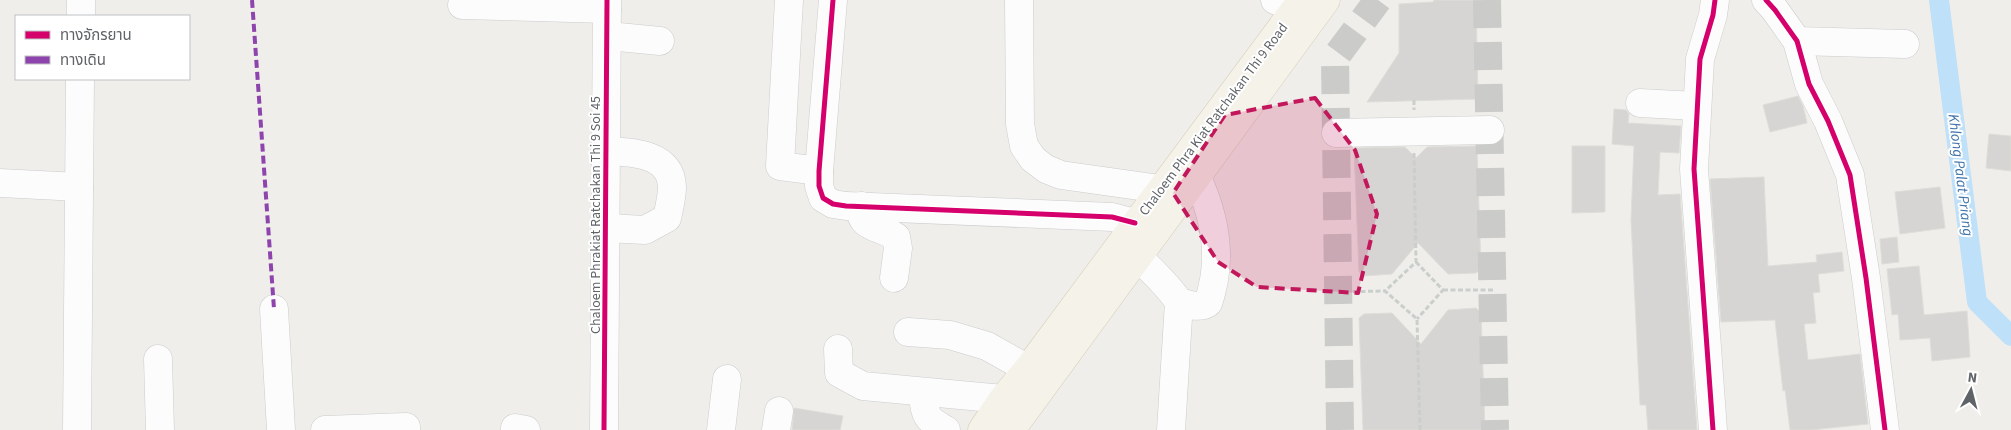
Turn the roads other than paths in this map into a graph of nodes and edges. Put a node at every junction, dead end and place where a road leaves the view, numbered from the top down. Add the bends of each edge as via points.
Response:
1 (81, 0) edge
2 (789, 0) edge
3 (833, 0) edge
4 (1019, 0) edge
5 (1326, 0) edge
6 (1714, 0) edge
7 (1766, 0) edge
8 (1290, 3) edge
9 (607, 4) edge
10 (462, 5) dead end
11 (81, 15) edge
12 (608, 36) junction
13 (1797, 41) junction
14 (660, 42) dead end
15 (1905, 44) dead end
16 (80, 80) edge
17 (1640, 103) dead end
18 (1696, 106) junction
19 (1490, 130) dead end
20 (1336, 133) dead end
21 (607, 152) junction
22 (819, 171) junction
23 (1197, 178) junction
24 (0, 183) edge
25 (79, 187) junction
26 (1160, 189) junction
27 (861, 206) junction
28 (1135, 223) junction
29 (606, 228) junction
30 (1137, 256) junction
31 (894, 278) dead end
32 (1179, 302) junction
33 (274, 309) dead end
34 (908, 332) dead end
35 (838, 349) dead end
36 (158, 359) dead end
37 (1028, 369) junction
38 (727, 380) dead end
39 (932, 394) junction
40 (1003, 399) junction
41 (77, 430) edge
42 (160, 430) edge
43 (281, 430) edge
44 (325, 430) edge
45 (406, 430) edge
46 (604, 430) edge
47 (722, 430) edge
48 (946, 430) edge
49 (982, 430) edge
50 (1011, 430) edge
51 (1171, 430) edge
52 (1713, 430) edge
53 (1885, 430) edge

1 - 11 street
2 - 22 street via 780,166
3 - 22 street
4 - 26 street via 1020,124 1024,146 1033,159 1061,175
5 - 23 main road, Chaloem Phra Kiat Ratchakan Thi 9 Road
6 - 18 street via 1700,59
7 - 13 street
8 - 26 main road, Chaloem Phra Kiat Ratchakan Thi 9 Road
9 - 10 street
9 - 12 street, Chaloem Phrakiat Ratchakan Thi 9 Soi 45
12 - 14 street
12 - 21 street, Chaloem Phrakiat Ratchakan Thi 9 Soi 45
13 - 15 street
13 - 53 street via 1809,84 1850,174
16 - 25 street
17 - 18 street
18 - 52 street via 1694,169
19 - 20 street
21 - 29 street, Chaloem Phrakiat Ratchakan Thi 9 Soi 45
21 - 29 street via 637,152 659,162 667,171 672,186 667,218 646,230
22 - 27 street via 823,198 833,204
23 - 30 main road, Chaloem Phra Kiat Ratchakan Thi 9 Road
23 - 32 street via 1207,199 1215,236 1216,270 1208,303 1195,306
24 - 25 street
25 - 41 street
26 - 28 main road, Chaloem Phra Kiat Ratchakan Thi 9 Road
27 - 28 street via 1112,217
27 - 31 street via 863,222 896,237 898,248
28 - 37 main road, Chaloem Phra Kiat Ratchakan Thi 9 Road
29 - 46 street, Chaloem Phrakiat Ratchakan Thi 9 Soi 45
30 - 32 street
30 - 50 main road, Chaloem Phra Kiat Ratchakan Thi 9 Road
32 - 51 street
33 - 43 street
34 - 37 street via 950,335 986,346
35 - 39 street via 839,373 863,386
36 - 42 street
37 - 40 main road, Chaloem Phra Kiat Ratchakan Thi 9 Road
38 - 47 street
39 - 40 street
39 - 48 street via 924,404 925,414
40 - 49 main road, Chaloem Phra Kiat Ratchakan Thi 9 Road
44 - 45 street via 406,427

